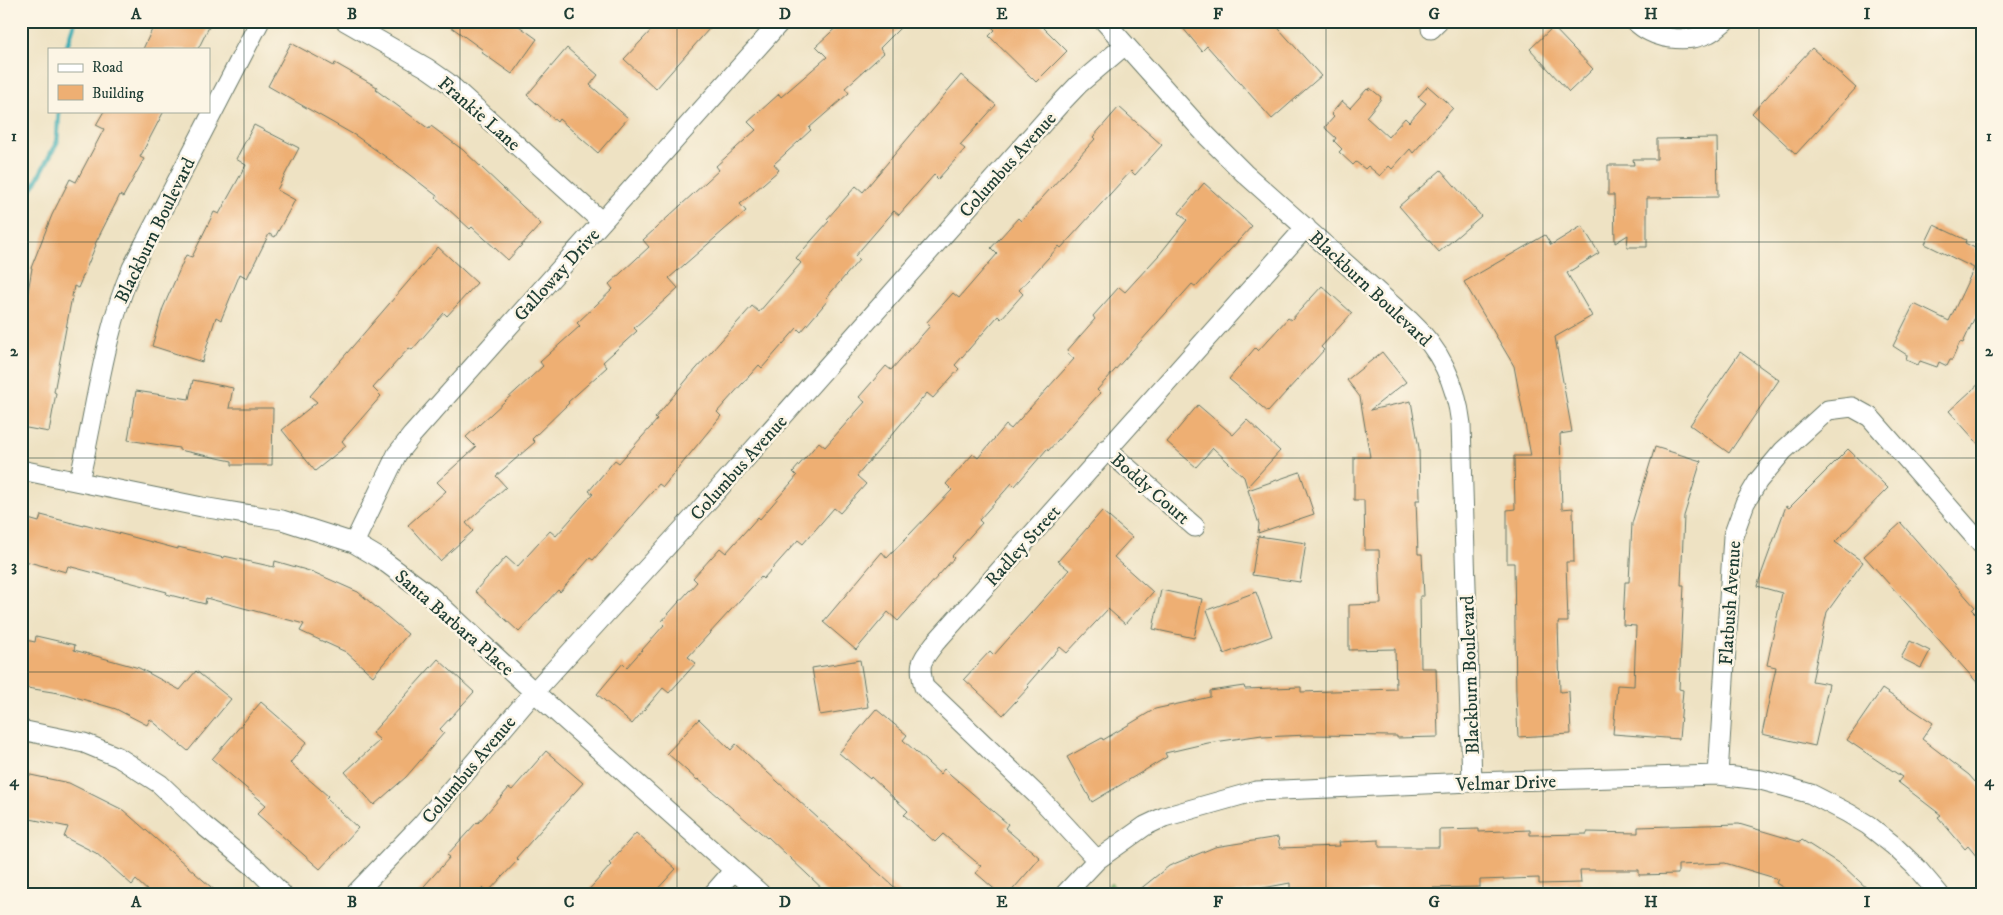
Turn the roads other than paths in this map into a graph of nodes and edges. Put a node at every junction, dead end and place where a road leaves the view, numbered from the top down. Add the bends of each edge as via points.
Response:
1 (260, 21) edge
2 (345, 21) edge
3 (781, 21) edge
4 (1104, 21) edge
5 (1634, 21) edge
6 (1725, 21) edge
7 (1125, 45) junction
8 (602, 222) junction
9 (1306, 227) junction
10 (1106, 449) junction
11 (21, 470) edge
12 (79, 481) junction
13 (1195, 527) dead end
14 (354, 543) junction
15 (1982, 545) edge
16 (534, 692) junction
17 (21, 730) edge
18 (1718, 775) junction
19 (1472, 782) junction
20 (1098, 860) junction
21 (734, 870) junction
22 (282, 894) edge
23 (355, 894) edge
24 (713, 894) edge
25 (761, 894) edge
26 (1065, 894) edge
27 (1940, 894) edge

1 - 12 street, Blackburn Boulevard via 121,293 107,343
2 - 8 street, Frankie Lane via 447,82
3 - 8 street, Galloway Drive
4 - 7 street, Blackburn Boulevard
5 - 6 street via 1655,34 1675,39 1694,38
7 - 9 street, Blackburn Boulevard via 1224,153
7 - 16 street, Columbus Avenue via 1059,105 704,506
8 - 14 street, Galloway Drive via 397,454
9 - 10 street, Radley Street
9 - 19 street, Blackburn Boulevard via 1422,332 1443,362 1457,398 1461,424
10 - 13 street, Boddy Court
10 - 20 street, Radley Street via 935,643 921,663 920,672 924,687 934,698 1039,797
11 - 12 street, Santa Barbara Place
12 - 14 street, Santa Barbara Place via 282,520
14 - 16 street, Santa Barbara Place via 428,594
15 - 18 street, Flatbush Avenue via 1870,416 1852,407 1828,410 1783,451 1758,481 1745,503 1733,536
16 - 21 street, Santa Barbara Place
16 - 23 street, Columbus Avenue via 422,824
17 - 22 street via 84,743 118,757 160,784
18 - 19 street, Velmar Drive
18 - 27 street, Velmar Drive via 1787,786 1848,813 1893,845
19 - 20 street, Velmar Drive via 1256,791 1164,816
20 - 26 street, Velmar Drive
21 - 24 street
21 - 25 street, Santa Barbara Place

